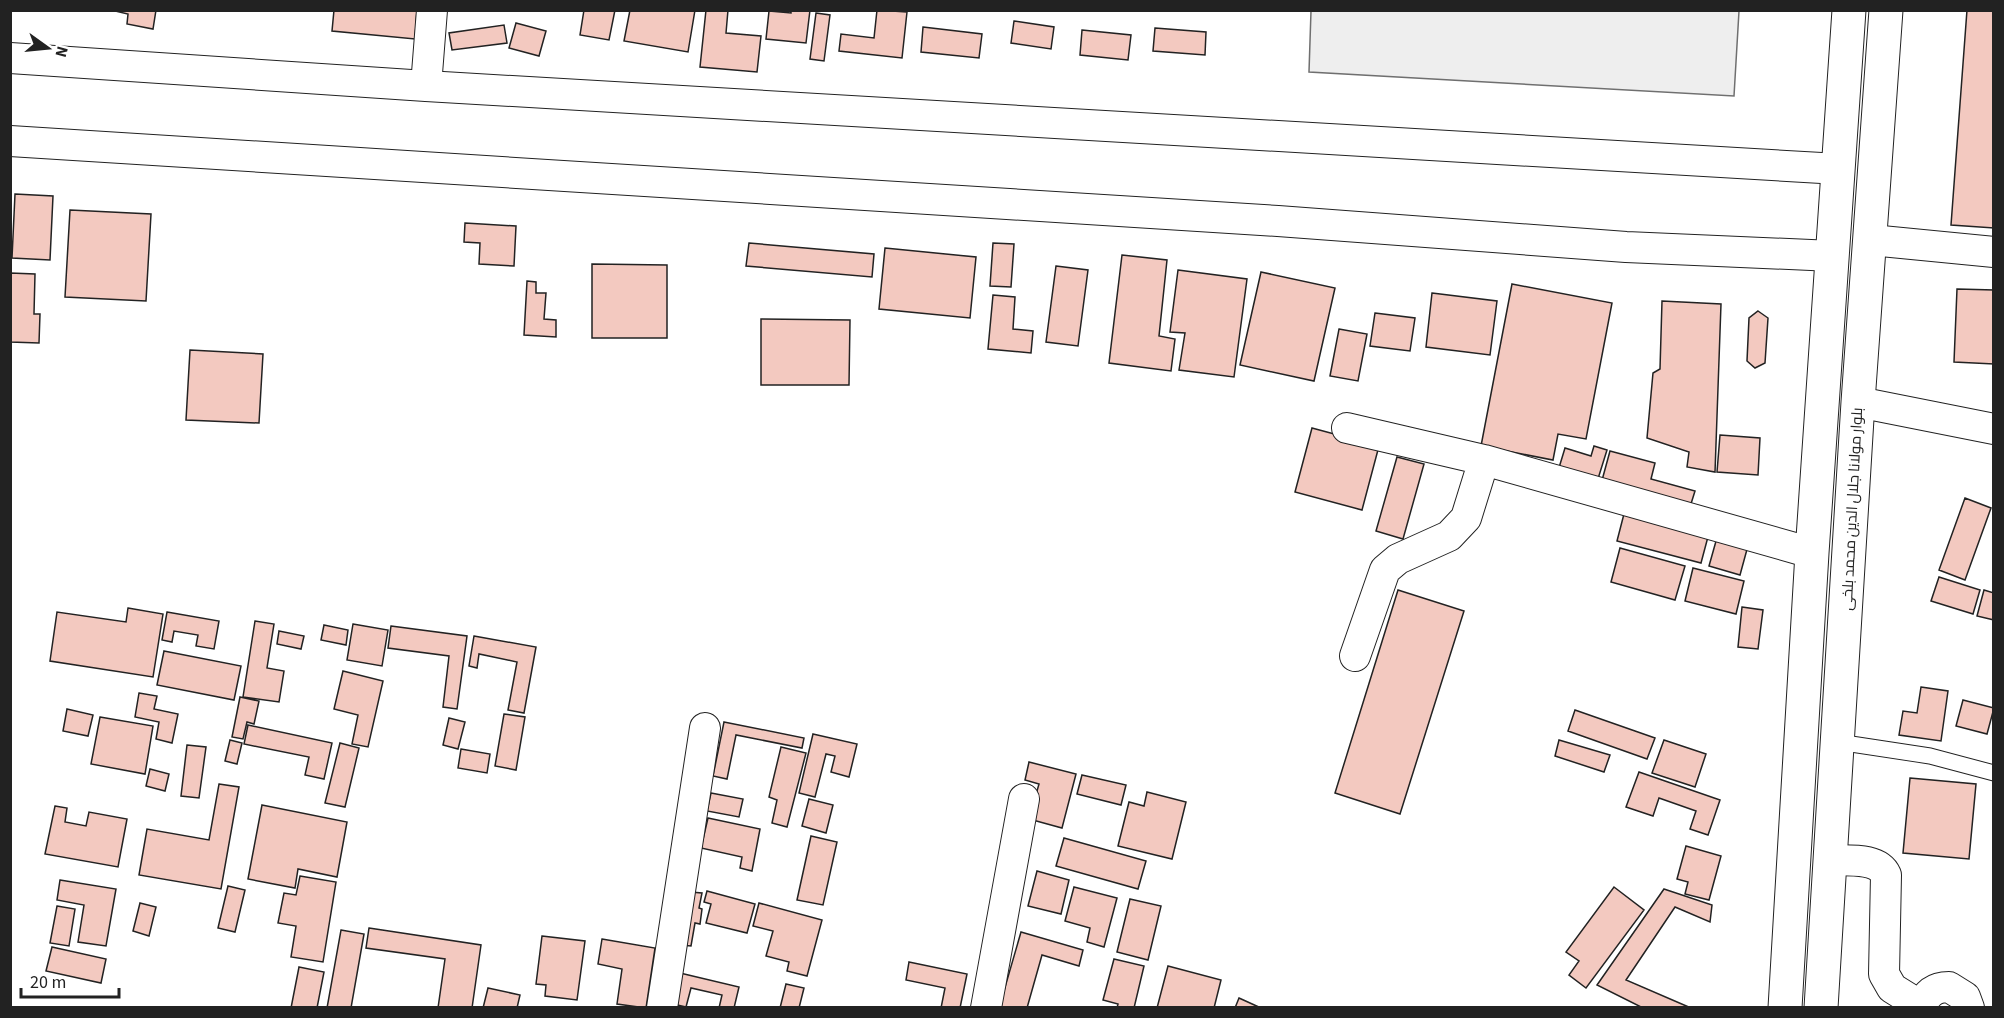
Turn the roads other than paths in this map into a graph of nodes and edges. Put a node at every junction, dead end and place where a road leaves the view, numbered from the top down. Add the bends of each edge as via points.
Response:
1 (432, 10) edge
2 (1849, 10) edge
3 (1886, 10) edge
4 (10, 58) edge
5 (426, 86) junction
6 (10, 141) edge
7 (1839, 168) junction
8 (1871, 240) junction
9 (1994, 252) edge
10 (1833, 256) junction
11 (1858, 402) junction
12 (1347, 428) dead end
13 (1994, 429) edge
14 (1484, 460) junction
15 (1812, 553) junction
16 (1355, 656) dead end
17 (705, 729) dead end
18 (1838, 742) junction
19 (1994, 773) edge
20 (1024, 799) dead end
21 (1831, 860) junction
22 (1921, 1007) edge
23 (662, 1008) edge
24 (986, 1008) edge
25 (1785, 1008) edge
26 (1821, 1008) edge
27 (1969, 1008) edge

1 - 5 street
2 - 7 main road
3 - 8 main road, بلوار مولانا جلال الدین محمد بلخی
4 - 5 street
5 - 7 street
6 - 10 street via 1278,221 1626,247
7 - 10 main road
8 - 9 street
8 - 11 main road, بلوار مولانا جلال الدین محمد بلخی
10 - 15 main road
11 - 13 street
11 - 18 main road, بلوار مولانا جلال الدین محمد بلخی
12 - 14 street
14 - 15 street
14 - 16 street via 1467,518 1449,536 1398,559 1385,570
15 - 25 main road
17 - 23 street
18 - 19 lane via 1930,756
18 - 21 main road, بلوار مولانا جلال الدین محمد بلخی
20 - 24 street
21 - 22 street via 1874,863 1883,868 1884,974 1892,988
21 - 26 main road, بلوار مولانا جلال الدین محمد بلخی
22 - 27 street via 1932,991 1949,987 1965,997

